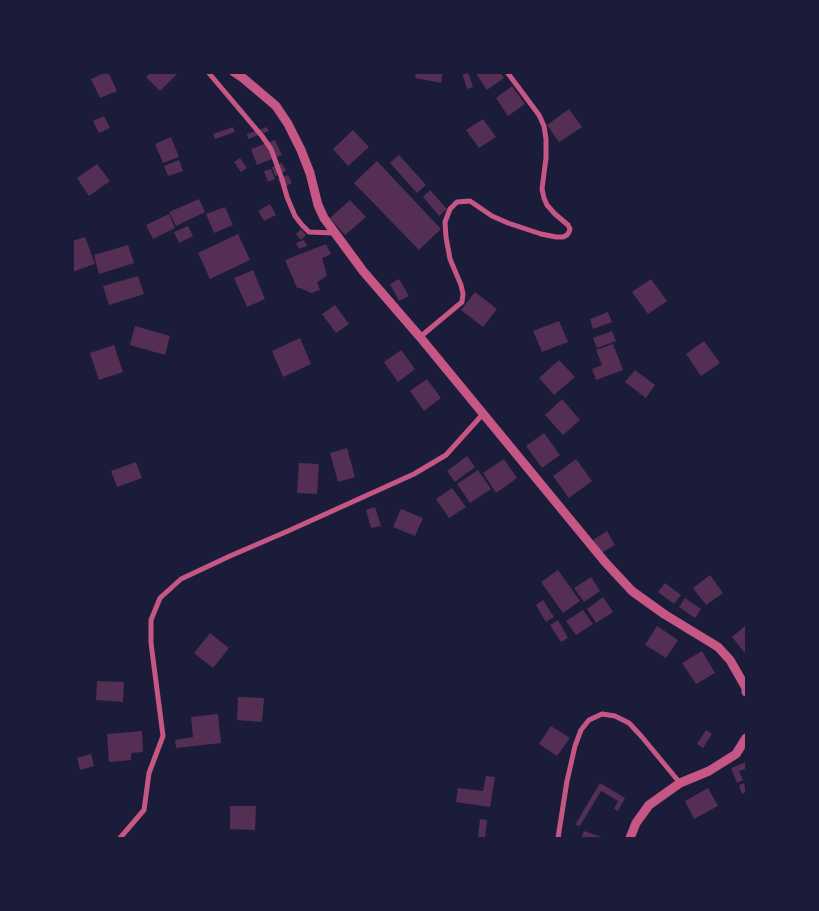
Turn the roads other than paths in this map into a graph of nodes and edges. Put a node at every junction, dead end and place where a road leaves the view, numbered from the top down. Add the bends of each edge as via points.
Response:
1 (208, 72) edge
2 (234, 72) edge
3 (507, 72) edge
4 (334, 232) junction
5 (420, 337) junction
6 (483, 414) junction
7 (746, 692) edge
8 (746, 738) edge
9 (680, 783) junction
10 (120, 838) edge
11 (558, 838) edge
12 (630, 838) edge

1 - 4 street via 271,149 287,197 302,225 309,232
2 - 4 street via 276,106 288,124 310,173 318,204
3 - 5 street via 544,126 544,198 570,229 563,237 542,234 492,216 470,201 457,202 444,222 450,259 461,285 462,302
4 - 5 street
5 - 6 street
6 - 7 street via 632,592 718,647 730,660
6 - 10 street via 446,455 414,474 181,579 160,598 151,620 151,643 163,736 149,772 144,810
8 - 9 street via 736,754
9 - 11 street via 629,723 602,714 589,720 575,746
9 - 12 street via 649,804

